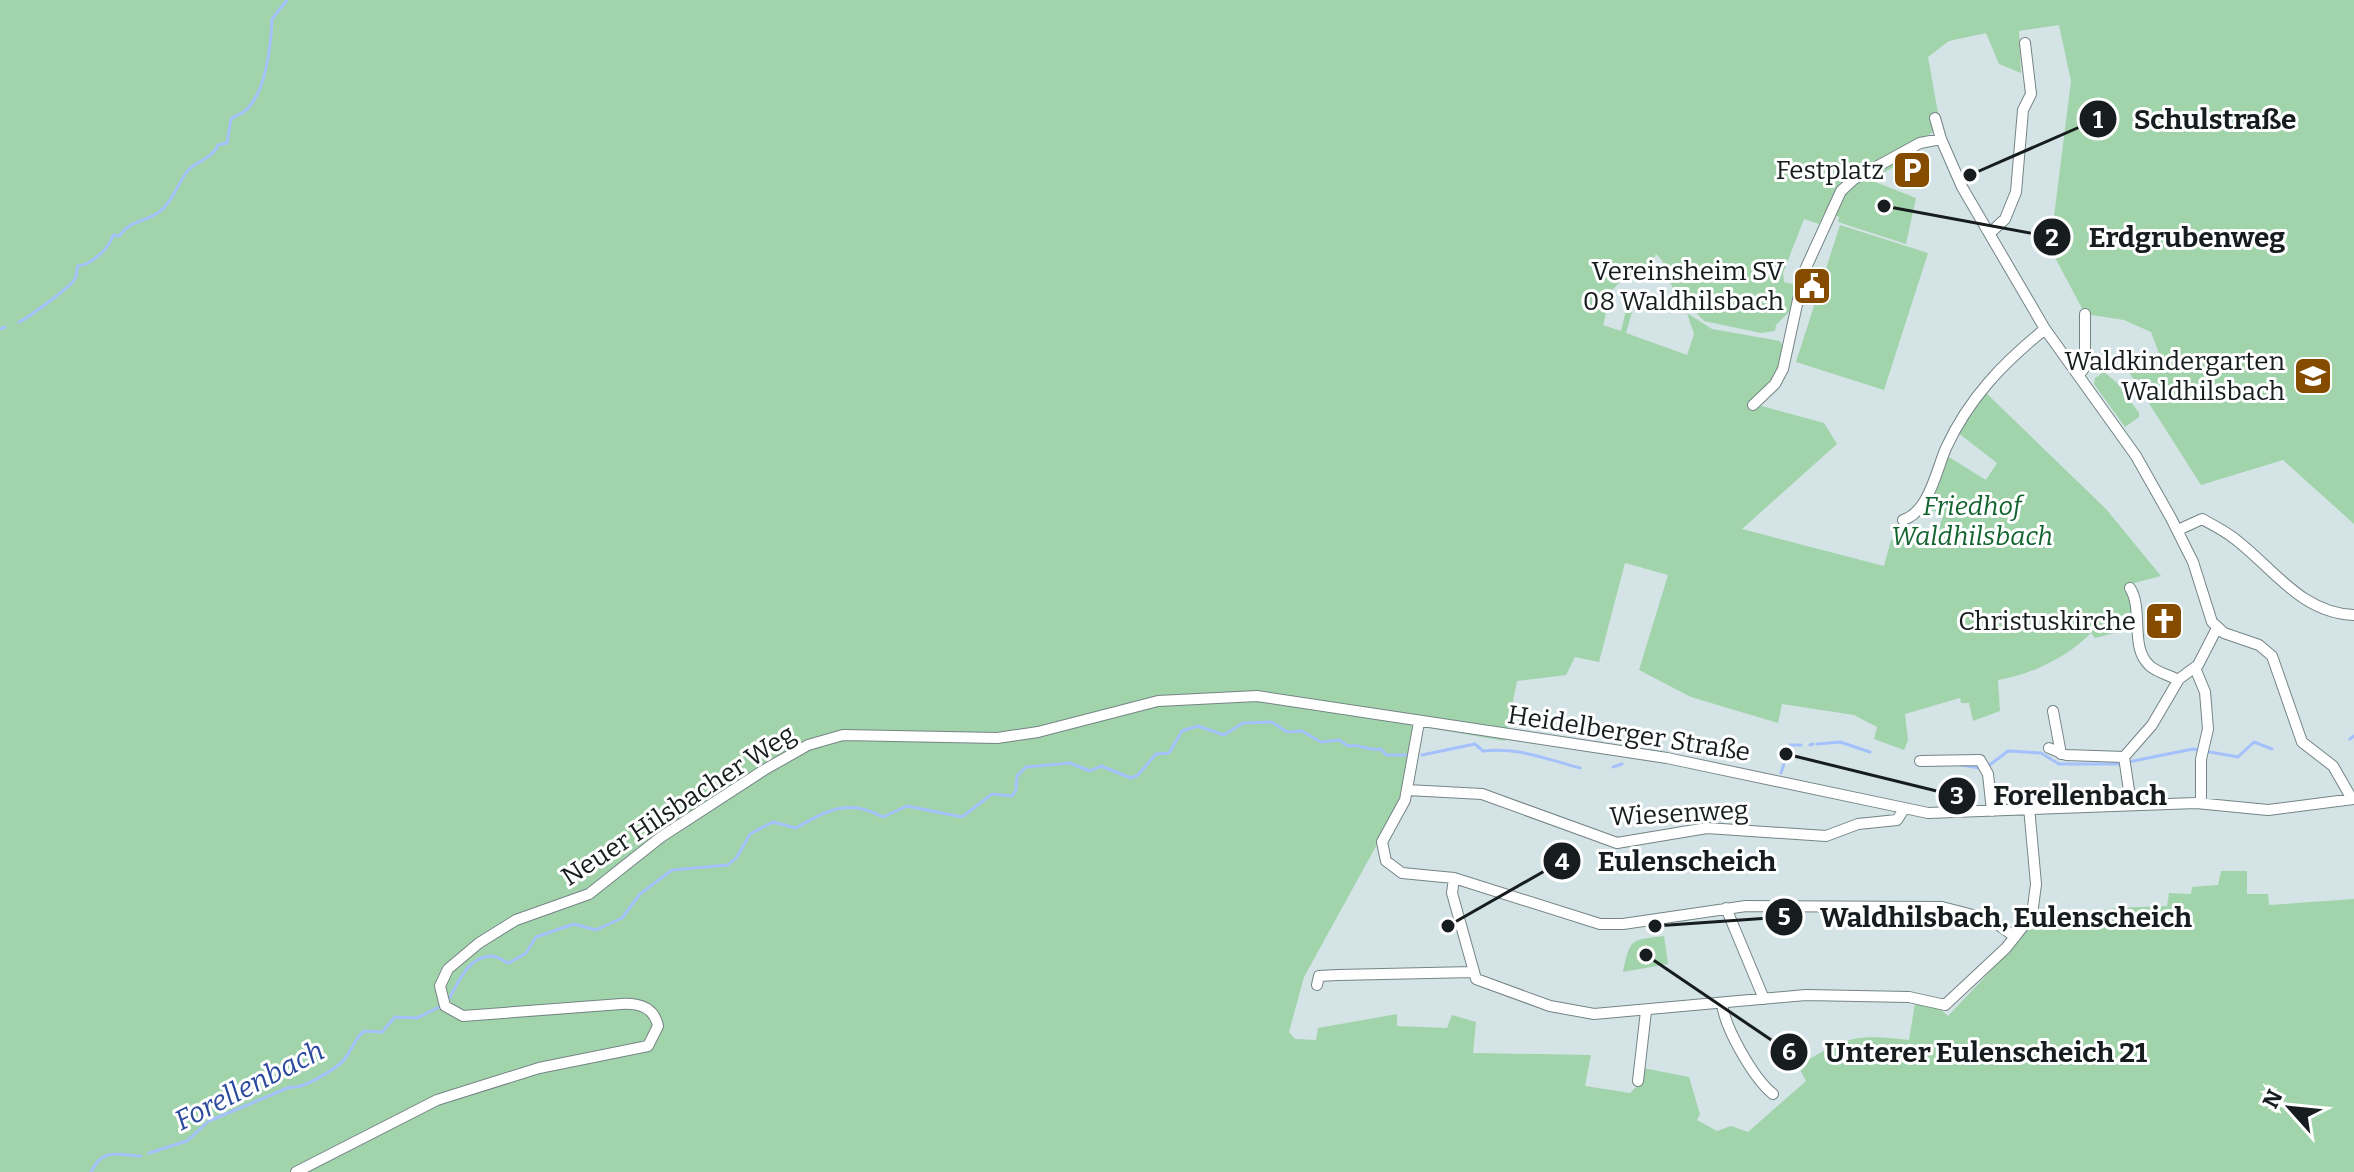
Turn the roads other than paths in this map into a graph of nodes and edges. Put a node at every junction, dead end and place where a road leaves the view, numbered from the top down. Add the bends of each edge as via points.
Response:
1 (2025, 43) dead end
2 (1935, 118) dead end
3 (1941, 139) junction
4 (1990, 233) junction
5 (2085, 314) dead end
6 (2045, 329) junction
7 (2079, 375) junction
8 (1753, 405) dead end
9 (1903, 520) dead end
10 (2178, 530) junction
11 (2130, 588) dead end
12 (2354, 615) edge
13 (2217, 628) junction
14 (2195, 668) junction
15 (2178, 680) junction
16 (2053, 711) dead end
17 (1419, 722) junction
18 (2049, 748) dead end
19 (2061, 754) junction
20 (2124, 757) junction
21 (1920, 761) dead end
22 (1407, 790) junction
23 (2353, 799) edge
24 (2201, 803) junction
25 (2131, 804) junction
26 (2029, 807) junction
27 (1904, 809) junction
28 (1992, 811) junction
29 (1454, 878) junction
30 (1726, 908) junction
31 (2015, 937) junction
32 (1473, 972) junction
33 (1317, 985) dead end
34 (1764, 999) junction
35 (1722, 1003) junction
36 (1646, 1011) junction
37 (1638, 1081) dead end
38 (1773, 1094) dead end
39 (296, 1172) edge

1 - 4 street via 2031,94 2023,110 2016,192 2005,219
2 - 3 street
3 - 4 street
3 - 8 street via 1920,143 1841,191 1802,279 1783,369
4 - 6 street
5 - 7 street via 2085,367
6 - 7 street
6 - 9 street via 1974,396 1921,510
7 - 10 street via 2136,456
10 - 12 street via 2202,519 2234,538 2298,595
10 - 13 street
11 - 15 street via 2137,602 2143,657
13 - 14 street
13 - 23 street via 2270,653 2302,742 2333,766
14 - 15 street
14 - 24 street via 2205,694 2208,732
15 - 20 street via 2152,725
16 - 19 street
17 - 22 street
17 - 27 street, Heidelberger Straße via 1676,760
17 - 39 street, Neuer Hilsbacher Weg via 1287,699 1214,696 1131,706 1011,736 859,734 808,745 667,832 589,894 497,930 454,963 440,982 445,1006 463,1016 642,1006 658,1026 648,1046 556,1063 437,1100
18 - 19 street
19 - 20 street
20 - 25 street
21 - 28 street via 1980,760 1988,774
22 - 27 street, Wiesenweg via 1482,794 1621,843 1707,828 1826,836 1858,824 1897,820
22 - 29 street via 1382,842 1386,861 1404,873
23 - 24 street, Heidelberger Straße via 2268,810
24 - 25 street, Heidelberger Straße
25 - 26 street, Heidelberger Straße
26 - 28 street, Heidelberger Straße
26 - 31 street via 2036,899 2031,917
27 - 28 street, Heidelberger Straße
29 - 30 street via 1600,924
29 - 32 street via 1452,893
30 - 31 street via 1948,908 1992,920
30 - 34 street
31 - 34 street via 1945,1005 1897,996
32 - 33 street via 1319,976
32 - 36 street via 1483,983 1569,1011
34 - 35 street
35 - 36 street
35 - 38 street via 1754,1073
36 - 37 street

